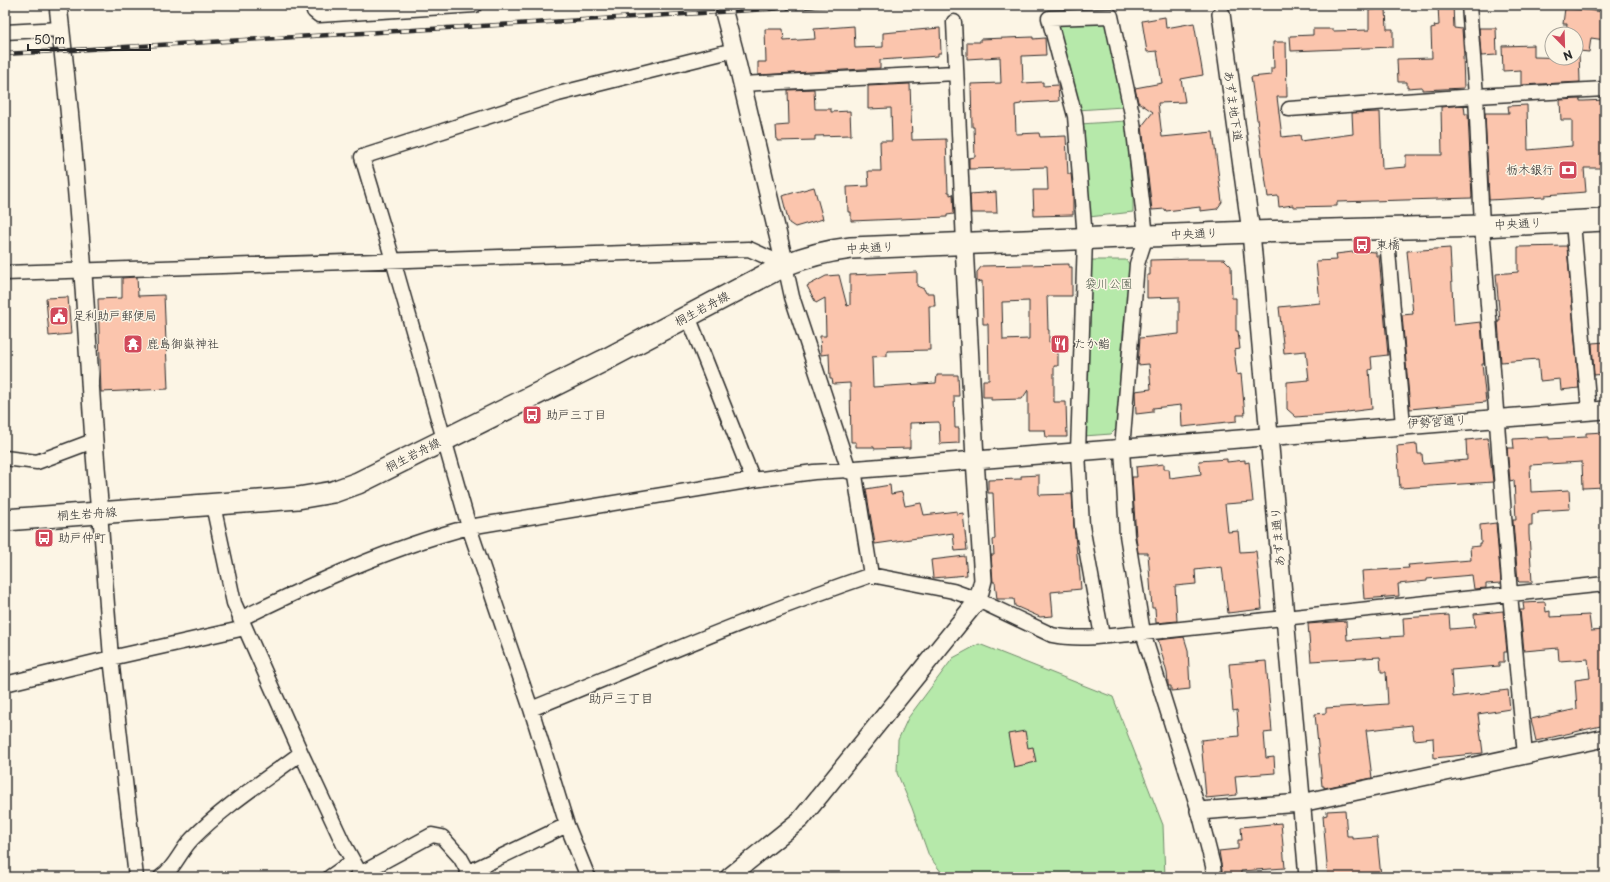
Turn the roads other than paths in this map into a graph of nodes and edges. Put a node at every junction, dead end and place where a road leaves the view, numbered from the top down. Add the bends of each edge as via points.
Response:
1 (58, 5) edge
2 (313, 5) edge
3 (475, 5) edge
4 (722, 5) edge
5 (1469, 5) edge
6 (1221, 14) dead end
7 (954, 22) dead end
8 (61, 29) junction
9 (5, 32) edge
10 (734, 50) junction
11 (956, 73) junction
12 (742, 84) junction
13 (1605, 89) edge
14 (1476, 96) junction
15 (1289, 109) dead end
16 (1246, 197) joint
17 (1605, 220) edge
18 (1573, 222) junction
19 (1482, 226) junction
20 (1386, 228) junction
21 (1251, 232) junction
22 (1146, 236) junction
23 (1085, 238) junction
24 (964, 244) junction
25 (393, 260) junction
26 (785, 265) junction
27 (83, 272) junction
28 (5, 273) edge
29 (688, 316) junction
30 (1597, 411) edge
31 (1496, 418) junction
32 (1403, 425) junction
33 (1269, 437) junction
34 (443, 440) junction
35 (93, 441) junction
36 (1122, 449) junction
37 (1078, 452) junction
38 (5, 458) edge
39 (975, 459) junction
40 (852, 469) junction
41 (753, 480) junction
42 (213, 505) junction
43 (100, 512) junction
44 (5, 520) edge
45 (469, 527) junction
46 (871, 575) junction
47 (1605, 584) edge
48 (1510, 594) junction
49 (978, 600) junction
50 (1285, 617) junction
51 (243, 623) junction
52 (1143, 633) junction
53 (1102, 636) junction
54 (111, 658) junction
55 (5, 684) edge
56 (531, 709) junction
57 (1605, 738) edge
58 (301, 753) junction
59 (1525, 755) junction
60 (1301, 803) junction
61 (1199, 811) junction
62 (567, 825) junction
63 (353, 861) junction
64 (470, 874) edge
65 (361, 876) edge
66 (136, 877) edge
67 (161, 877) edge
68 (330, 877) edge
69 (588, 877) edge
70 (729, 877) edge
71 (1214, 877) edge
72 (1308, 877) edge

1 - 8 street
2 - 3 street via 314,11 319,15
4 - 10 street
5 - 14 street
6 - 16 street, あずま地下道
7 - 11 street
8 - 9 street
8 - 27 street
10 - 12 street
10 - 25 street via 558,94 362,157
11 - 12 street
11 - 24 street
12 - 26 street
13 - 14 street
14 - 15 street
14 - 19 street
16 - 21 street, あずま通り
17 - 18 main road, 中央通り
18 - 19 main road, 中央通り
18 - 30 street
19 - 20 main road, 中央通り
19 - 31 street
20 - 21 main road, 中央通り
20 - 32 street
21 - 22 main road, 中央通り
21 - 33 street, あずま通り
22 - 23 main road, 中央通り
22 - 23 street via 1132,114 1111,16 1049,18 1075,116
22 - 36 street via 1137,264
23 - 24 main road, 中央通り
23 - 37 street
24 - 26 main road, 中央通り via 829,250
24 - 39 street
25 - 26 street via 749,249
25 - 27 street
25 - 34 street
26 - 29 main road, 桐生岩舟線
26 - 40 street via 792,297
27 - 28 street
27 - 35 street
29 - 34 main road, 桐生岩舟線
29 - 41 street
30 - 31 street, 伊勢宮通り
31 - 32 street, 伊勢宮通り
31 - 48 street
32 - 33 street, 伊勢宮通り
33 - 36 street, 伊勢宮通り
33 - 50 street, あずま通り
34 - 42 main road, 桐生岩舟線 via 358,483 333,492 298,498
34 - 45 street
35 - 38 street via 37,462
35 - 43 street
36 - 37 street, 伊勢宮通り
36 - 52 street via 1127,535
37 - 39 street, 伊勢宮通り
37 - 53 street via 1082,526
39 - 40 street, 伊勢宮通り
39 - 49 street via 983,580
40 - 41 street
40 - 46 street
41 - 45 street
42 - 43 main road, 桐生岩舟線
42 - 51 street via 234,603
43 - 44 main road, 桐生岩舟線
43 - 54 street
45 - 51 street via 441,534 331,575
45 - 56 street
46 - 49 street via 953,591
46 - 56 street via 719,632
47 - 48 street
48 - 50 street
48 - 59 street
49 - 53 street via 1052,635
49 - 70 street via 801,819
50 - 52 street
50 - 60 street, あずま通り
51 - 54 street
51 - 58 street
52 - 53 street
52 - 61 street
54 - 55 street
54 - 66 street
56 - 62 street
57 - 59 street
58 - 63 street
58 - 67 street via 224,811 191,840 168,872
59 - 60 street
60 - 61 street
60 - 72 street, あずま通り
61 - 71 street
62 - 64 street
62 - 69 street
63 - 65 street
63 - 68 street
64 - 65 street via 460,857 442,838 432,835

